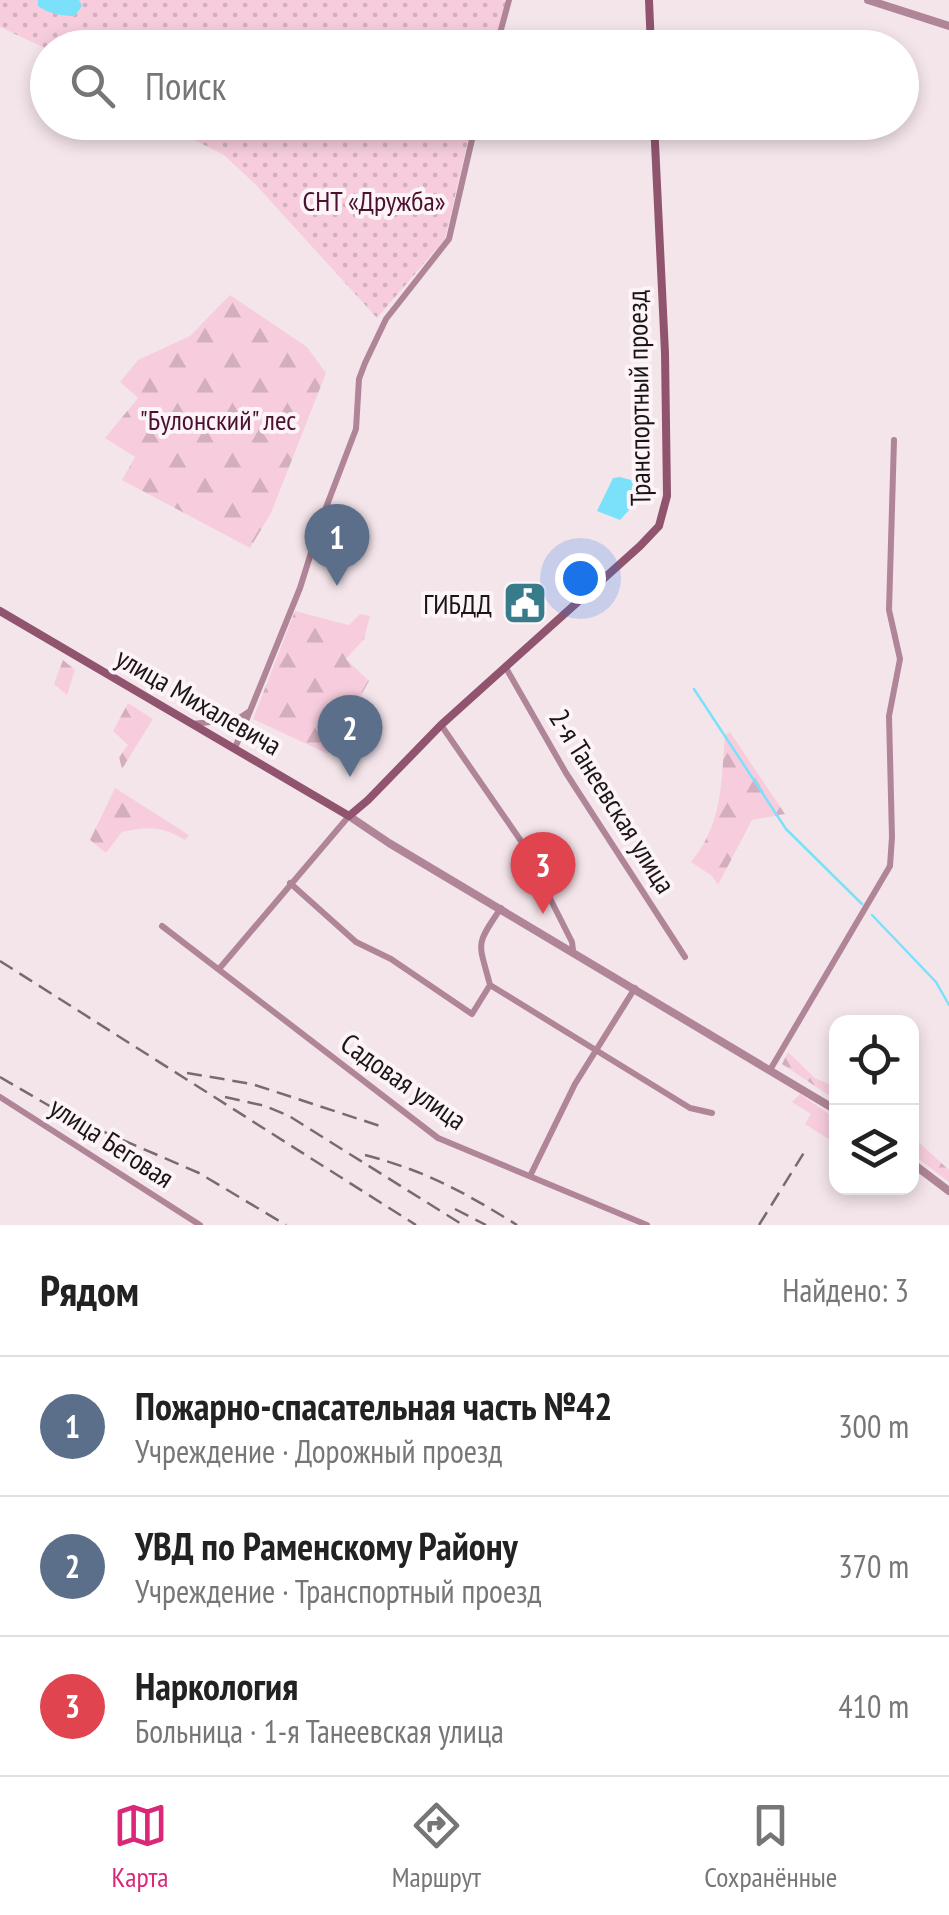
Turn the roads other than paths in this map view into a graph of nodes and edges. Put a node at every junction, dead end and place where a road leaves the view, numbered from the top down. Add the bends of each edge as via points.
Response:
1 (509, 0) edge
2 (649, 0) edge
3 (868, 0) edge
4 (949, 26) edge
5 (501, 30) edge
6 (650, 30) edge
7 (472, 140) edge
8 (655, 140) edge
9 (894, 440) dead end
10 (0, 611) edge
11 (506, 668) junction
12 (254, 706) junction
13 (192, 724) junction
14 (441, 725) junction
15 (235, 748) junction
16 (349, 816) junction
17 (290, 883) junction
18 (501, 908) junction
19 (162, 926) dead end
20 (573, 950) junction
21 (685, 957) dead end
22 (219, 969) junction
23 (490, 986) junction
24 (635, 988) junction
25 (595, 1051) junction
26 (770, 1070) junction
27 (0, 1097) edge
28 (829, 1106) edge
29 (712, 1113) dead end
30 (919, 1167) edge
31 (530, 1176) junction
32 (949, 1190) edge
33 (200, 1225) edge
34 (647, 1225) edge

1 - 5 street
2 - 6 main road
3 - 4 street
7 - 12 street via 448,239 386,319 365,362 356,429
8 - 11 main road, Транспортный проезд via 665,510 640,546
9 - 26 street via 889,610 900,659 889,716 890,866
10 - 13 main road, улица Михалевича
11 - 14 main road, Транспортный проезд
11 - 21 street, 2-я Танеевская улица
12 - 13 street via 238,719
12 - 15 street
13 - 15 main road, улица Михалевича
14 - 16 main road, Транспортный проезд
14 - 20 street via 521,841
15 - 16 main road, улица Михалевича
16 - 17 street, Транспортный проезд
16 - 18 street, улица Михалевича
17 - 22 street, Транспортный проезд
17 - 23 street via 356,942 472,1014
18 - 20 street, улица Михалевича
18 - 23 street via 480,937
19 - 22 street, Садовая улица
20 - 24 street, улица Михалевича
22 - 31 street, Садовая улица via 438,1138
23 - 25 street
24 - 25 street
24 - 26 street, улица Михалевича
25 - 29 street via 690,1108
25 - 31 street
26 - 28 street, улица Михалевича
27 - 33 street, улица Беговая
30 - 32 street
31 - 34 street, Садовая улица

